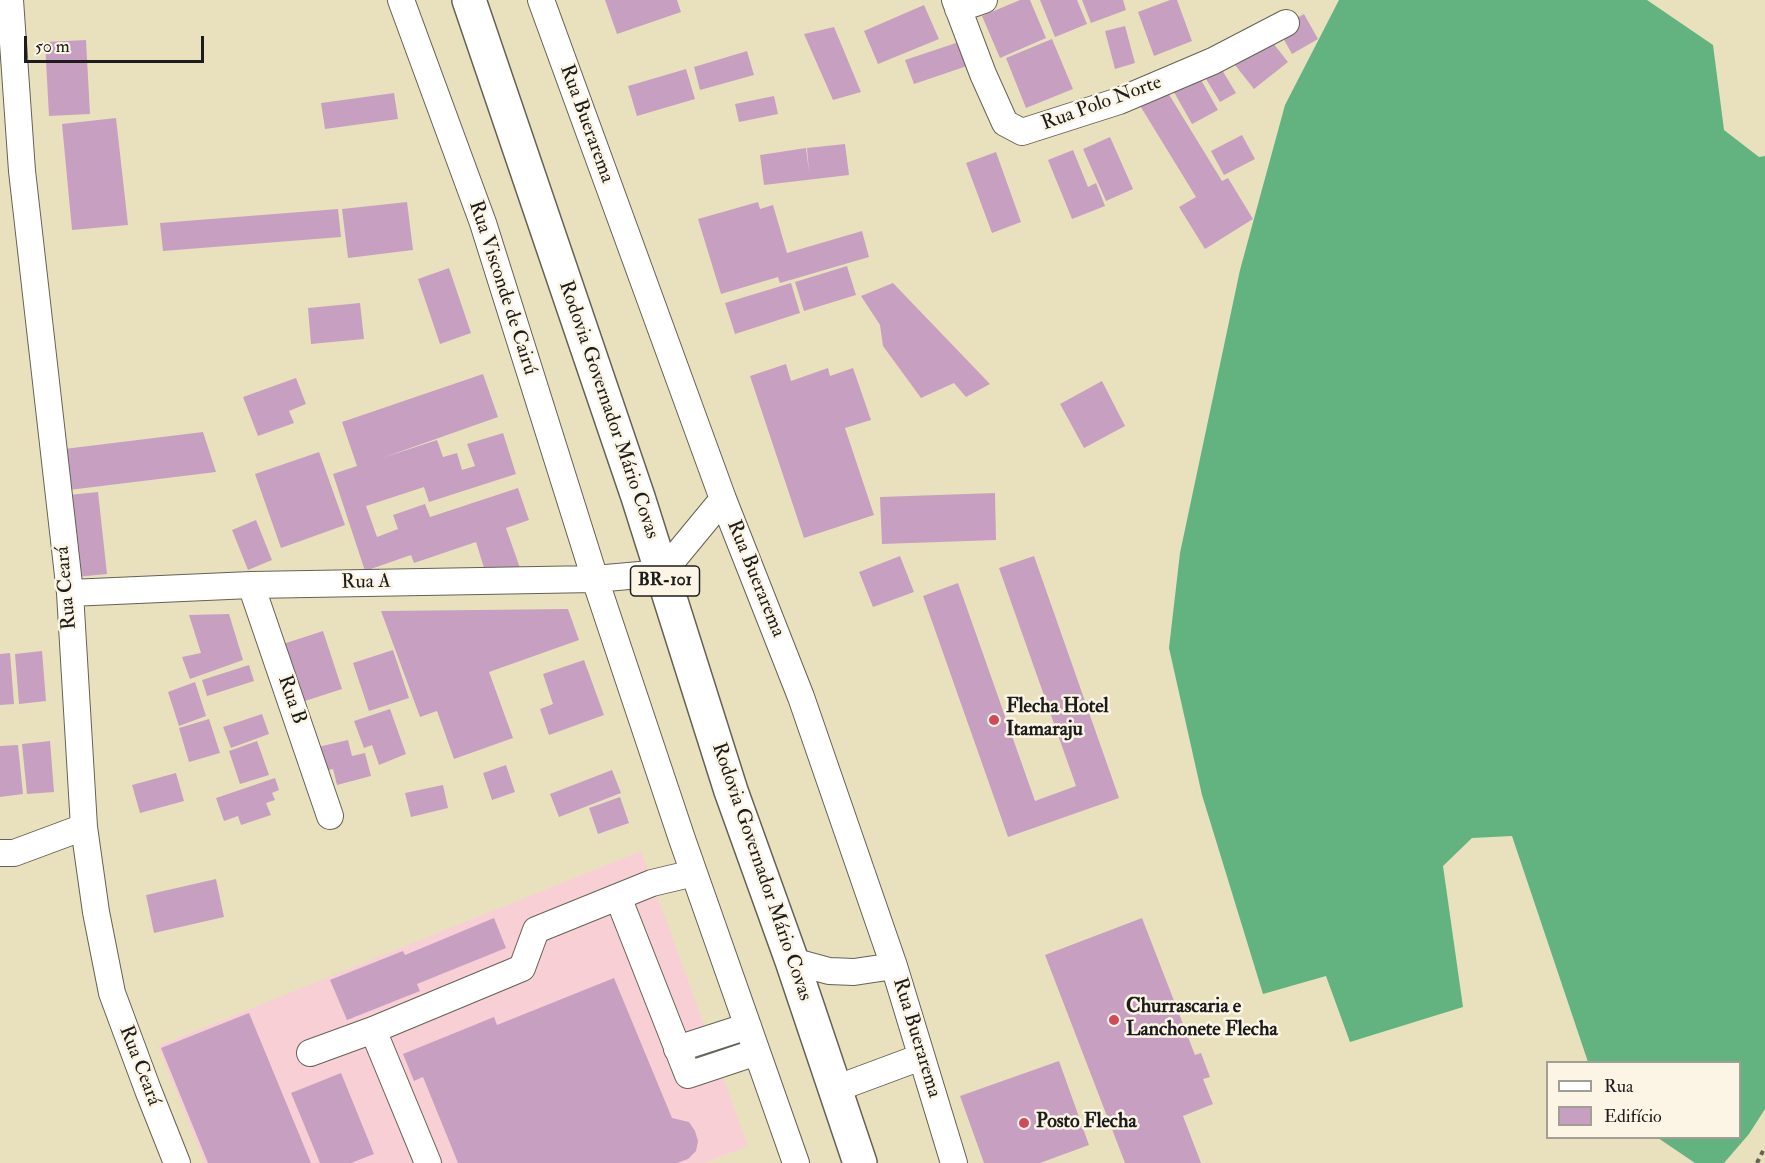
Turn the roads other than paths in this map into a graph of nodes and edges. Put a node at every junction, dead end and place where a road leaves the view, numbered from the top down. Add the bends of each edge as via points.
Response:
1 (9, 0) edge
2 (401, 0) edge
3 (469, 0) edge
4 (541, 0) edge
5 (984, 0) edge
6 (957, 4) edge
7 (1286, 23) dead end
8 (723, 499) junction
9 (662, 573) junction
10 (595, 579) junction
11 (252, 585) junction
12 (69, 593) junction
13 (330, 816) dead end
14 (84, 827) junction
15 (0, 853) edge
16 (694, 873) junction
17 (618, 897) junction
18 (792, 961) junction
19 (894, 966) junction
20 (748, 1026) junction
21 (373, 1030) junction
22 (677, 1049) junction
23 (757, 1052) junction
24 (310, 1053) dead end
25 (921, 1057) junction
26 (835, 1089) junction
27 (177, 1163) edge
28 (428, 1163) edge
29 (796, 1163) edge
30 (860, 1163) edge
31 (954, 1163) edge

1 - 12 street, Rua Ceará via 22,171
2 - 10 street, Rua Visconde de Cairú via 483,223
3 - 9 highway, Rodovia Governador Mário Covas / BR-101
4 - 8 street, Rua Buerarema
5 - 6 street
6 - 7 street, Rua Polo Norte via 1005,123 1022,132 1119,101 1213,61
8 - 9 street
8 - 19 street, Rua Buerarema via 801,697
9 - 10 street, Rua A
9 - 18 highway, Rodovia Governador Mário Covas / BR-101 via 731,791
10 - 11 street, Rua A
10 - 16 street, Rua Visconde de Cairú
11 - 12 street, Rua A
11 - 13 street, Rua B
12 - 14 street, Rua Ceará
14 - 15 street via 14,853
14 - 27 street, Rua Ceará via 112,993
16 - 17 street via 652,883
16 - 20 street, Rua Visconde de Cairú
17 - 21 street via 536,930 522,968
17 - 22 street
18 - 19 street via 829,971
18 - 26 highway, Rodovia Governador Mário Covas / BR-101
19 - 25 street, Rua Buerarema
20 - 22 street
20 - 23 street, Rua Visconde de Cairú
21 - 24 street
21 - 28 street
22 - 23 street via 688,1076
23 - 29 street, Rua Visconde de Cairú
25 - 26 street
25 - 31 street, Rua Buerarema
26 - 30 highway, Rodovia Governador Mário Covas / BR-101

